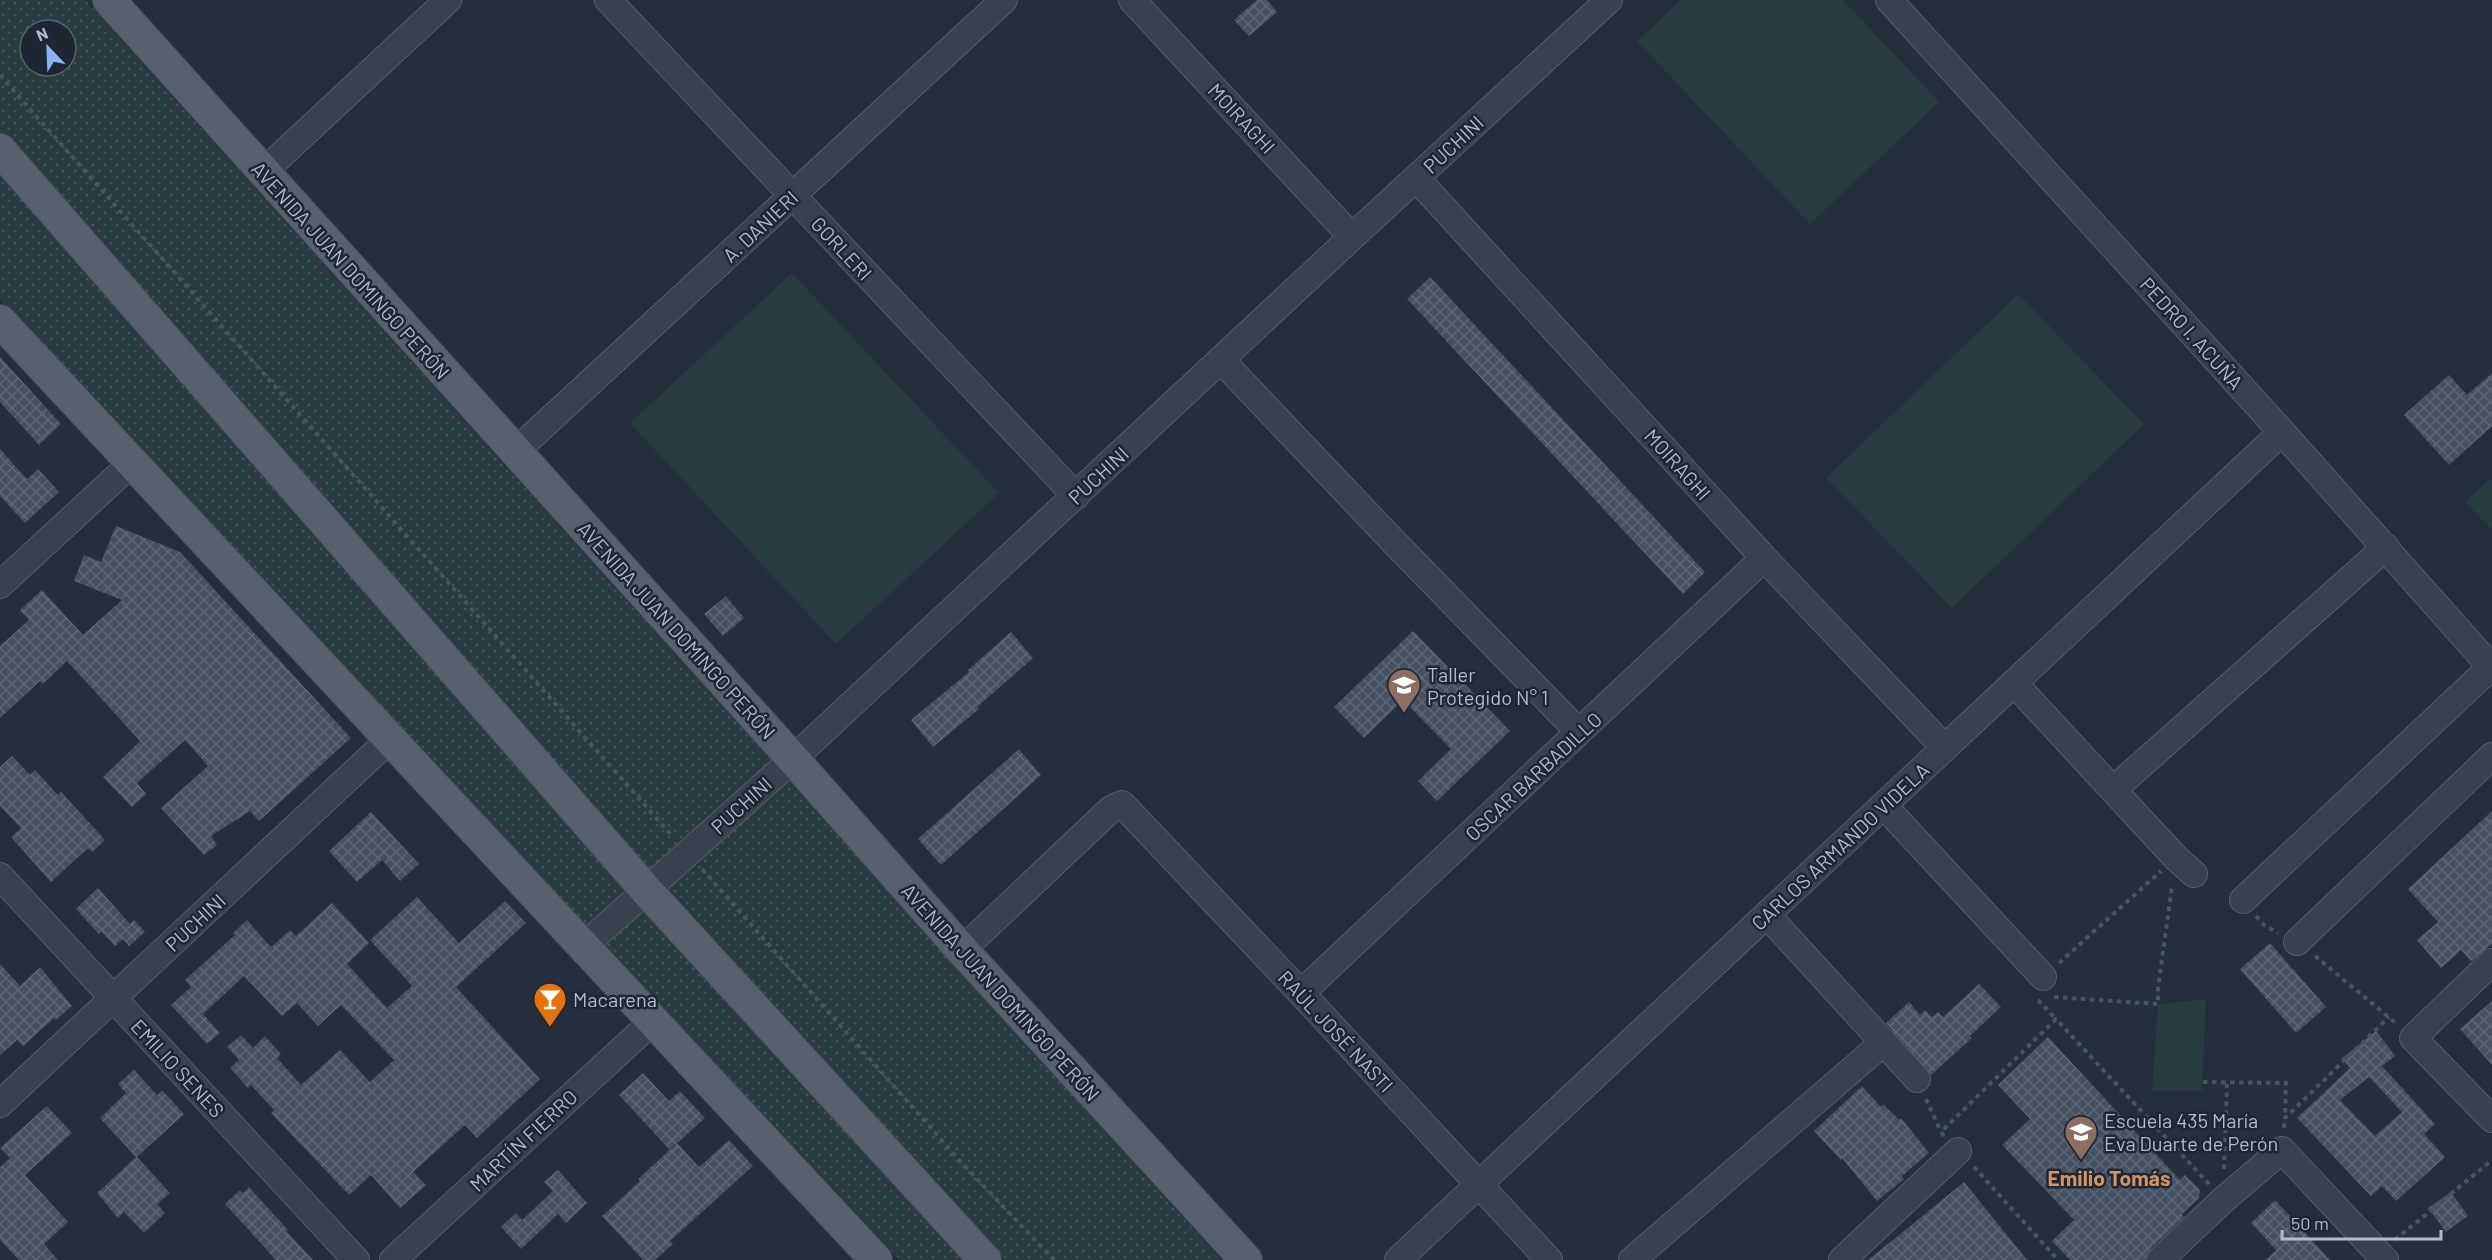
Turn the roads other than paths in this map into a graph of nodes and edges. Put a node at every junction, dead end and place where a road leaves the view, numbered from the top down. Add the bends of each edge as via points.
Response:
1 (109, 0) edge
2 (448, 0) edge
3 (608, 0) edge
4 (1004, 0) edge
5 (1132, 0) edge
6 (1609, 0) edge
7 (1889, 0) edge
8 (0, 150) edge
9 (263, 172) junction
10 (1416, 178) junction
11 (792, 196) junction
12 (1352, 237) junction
13 (0, 321) edge
14 (1221, 360) junction
15 (2282, 432) junction
16 (516, 451) junction
17 (132, 463) junction
18 (1076, 496) junction
19 (2386, 547) junction
20 (1764, 558) junction
21 (0, 585) edge
22 (2492, 667) edge
23 (2014, 683) junction
24 (1579, 732) junction
25 (390, 739) junction
26 (1944, 747) junction
27 (2492, 756) edge
28 (794, 759) junction
29 (2114, 789) junction
30 (1884, 806) junction
31 (2185, 866) road end
32 (0, 876) edge
33 (646, 890) junction
34 (2243, 900) road end
35 (1767, 915) junction
36 (2297, 942) road end
37 (584, 946) junction
38 (962, 950) junction
39 (2492, 962) edge
40 (2043, 977) road end
41 (1301, 993) junction
42 (113, 998) junction
43 (653, 1021) junction
44 (1884, 1042) junction
45 (1917, 1079) road end
46 (0, 1104) edge
47 (2492, 1119) edge
48 (1958, 1151) road end
49 (1479, 1184) junction
50 (2382, 1257) edge
51 (2162, 1259) edge
52 (356, 1260) edge
53 (393, 1260) edge
54 (876, 1260) edge
55 (985, 1260) edge
56 (1246, 1260) edge
57 (1398, 1260) edge
58 (1549, 1260) edge
59 (1632, 1260) edge
60 (1842, 1260) edge

1 - 9 main road, AVENIDA JUAN DOMINGO PERÓN
2 - 9 street
3 - 11 street, GORLERI
4 - 11 street, A. DANIERI
5 - 12 street, MOIRAGHI
6 - 10 street, PUCHINI
7 - 15 street, PEDRO I. ACUÑA
8 - 33 main road
9 - 16 main road, AVENIDA JUAN DOMINGO PERÓN
10 - 12 street, PUCHINI
10 - 20 street, MOIRAGHI
11 - 16 street, A. DANIERI
11 - 18 street, GORLERI
12 - 14 street, PUCHINI
13 - 17 main road
14 - 18 street, PUCHINI
14 - 24 street
15 - 19 street, PEDRO I. ACUÑA
15 - 23 street, CARLOS ARMANDO VIDELA
16 - 28 main road, AVENIDA JUAN DOMINGO PERÓN
17 - 21 street
17 - 25 main road
18 - 28 street, PUCHINI
19 - 22 street, PEDRO I. ACUÑA
19 - 29 street
20 - 24 street, OSCAR BARBADILLO
20 - 26 street, MOIRAGHI
22 - 34 street
23 - 26 street, CARLOS ARMANDO VIDELA
23 - 29 street
24 - 41 street, OSCAR BARBADILLO
25 - 37 main road
25 - 42 street, PUCHINI
26 - 30 street, CARLOS ARMANDO VIDELA
27 - 36 street
28 - 33 street, PUCHINI
28 - 38 main road, AVENIDA JUAN DOMINGO PERÓN
29 - 31 street
30 - 35 street, CARLOS ARMANDO VIDELA
30 - 40 street
32 - 42 street, EMILIO SENES
33 - 37 street, PUCHINI
33 - 55 main road
35 - 44 street
35 - 49 street, CARLOS ARMANDO VIDELA
37 - 43 main road
38 - 41 street, RAÚL JOSÉ NASTI via 1111,809 1122,804
38 - 56 main road, AVENIDA JUAN DOMINGO PERÓN
39 - 47 street via 2413,1038
41 - 49 street, RAÚL JOSÉ NASTI
42 - 46 street, PUCHINI
42 - 52 street, EMILIO SENES
43 - 53 street, MARTÍN FIERRO
43 - 54 main road
44 - 45 street
44 - 59 street
48 - 60 street
49 - 57 street, CARLOS ARMANDO VIDELA
49 - 58 street, RAÚL JOSÉ NASTI
50 - 51 street via 2282,1150

